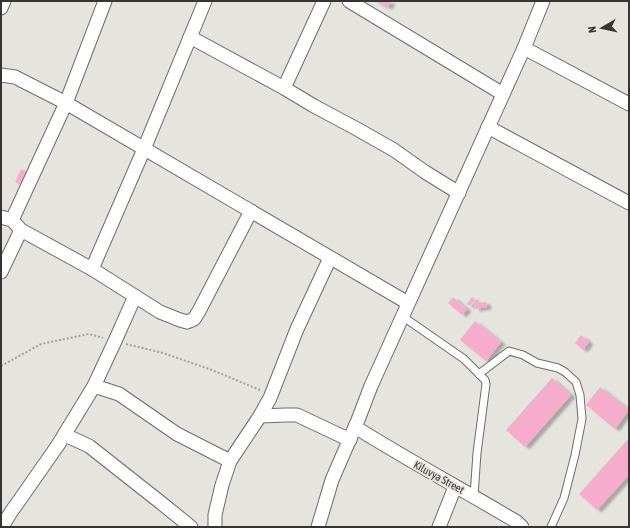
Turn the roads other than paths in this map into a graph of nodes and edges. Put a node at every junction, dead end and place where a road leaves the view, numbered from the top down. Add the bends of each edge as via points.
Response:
1 (4, 1) edge
2 (105, 1) edge
3 (205, 1) edge
4 (324, 1) edge
5 (349, 1) edge
6 (543, 1) edge
7 (1, 8) edge
8 (190, 38) junction
9 (524, 48) junction
10 (1, 74) edge
11 (284, 88) junction
12 (503, 94) junction
13 (66, 103) junction
14 (629, 104) edge
15 (488, 127) junction
16 (144, 148) junction
17 (459, 193) junction
18 (629, 203) edge
19 (251, 211) junction
20 (6, 218) edge
21 (21, 230) junction
22 (330, 258) junction
23 (92, 269) junction
24 (1, 272) edge
25 (135, 296) junction
26 (408, 303) junction
27 (402, 316) junction
28 (479, 374) junction
29 (94, 386) junction
30 (260, 416) junction
31 (355, 427) junction
32 (65, 434) junction
33 (350, 440) junction
34 (230, 461) junction
35 (455, 486) junction
36 (474, 496) junction
37 (6, 523) edge
38 (191, 527) edge
39 (215, 527) edge
40 (318, 527) edge
41 (439, 527) edge
42 (522, 527) edge
43 (551, 527) edge

1 - 7 street
2 - 13 street
3 - 8 street
4 - 11 street
5 - 12 street
6 - 9 street
8 - 11 street
8 - 16 street
9 - 12 street
9 - 14 street
10 - 13 street via 15,77
11 - 17 street via 394,150
12 - 15 street
13 - 16 street
13 - 20 street
15 - 17 street
15 - 18 street
16 - 19 street
16 - 23 street
17 - 26 street
19 - 22 street
19 - 25 street via 194,320 187,322 160,312
20 - 21 street
21 - 23 street
21 - 24 street
22 - 26 street
22 - 30 street
23 - 25 street
25 - 29 street
26 - 27 street
27 - 28 lane via 464,359
27 - 31 street
28 - 36 lane via 486,384 476,453
28 - 43 lane via 509,351 537,363 558,368 576,382 582,420 564,498
29 - 32 street
29 - 34 street via 119,394 177,434
30 - 33 street via 297,415
30 - 34 street
31 - 33 street
31 - 35 street, Kiluvya Street
32 - 37 street
32 - 38 street via 89,446
33 - 40 street via 332,480
34 - 39 street via 215,515
35 - 36 street, Kiluvya Street
35 - 41 street
36 - 42 street, Kiluvya Street

